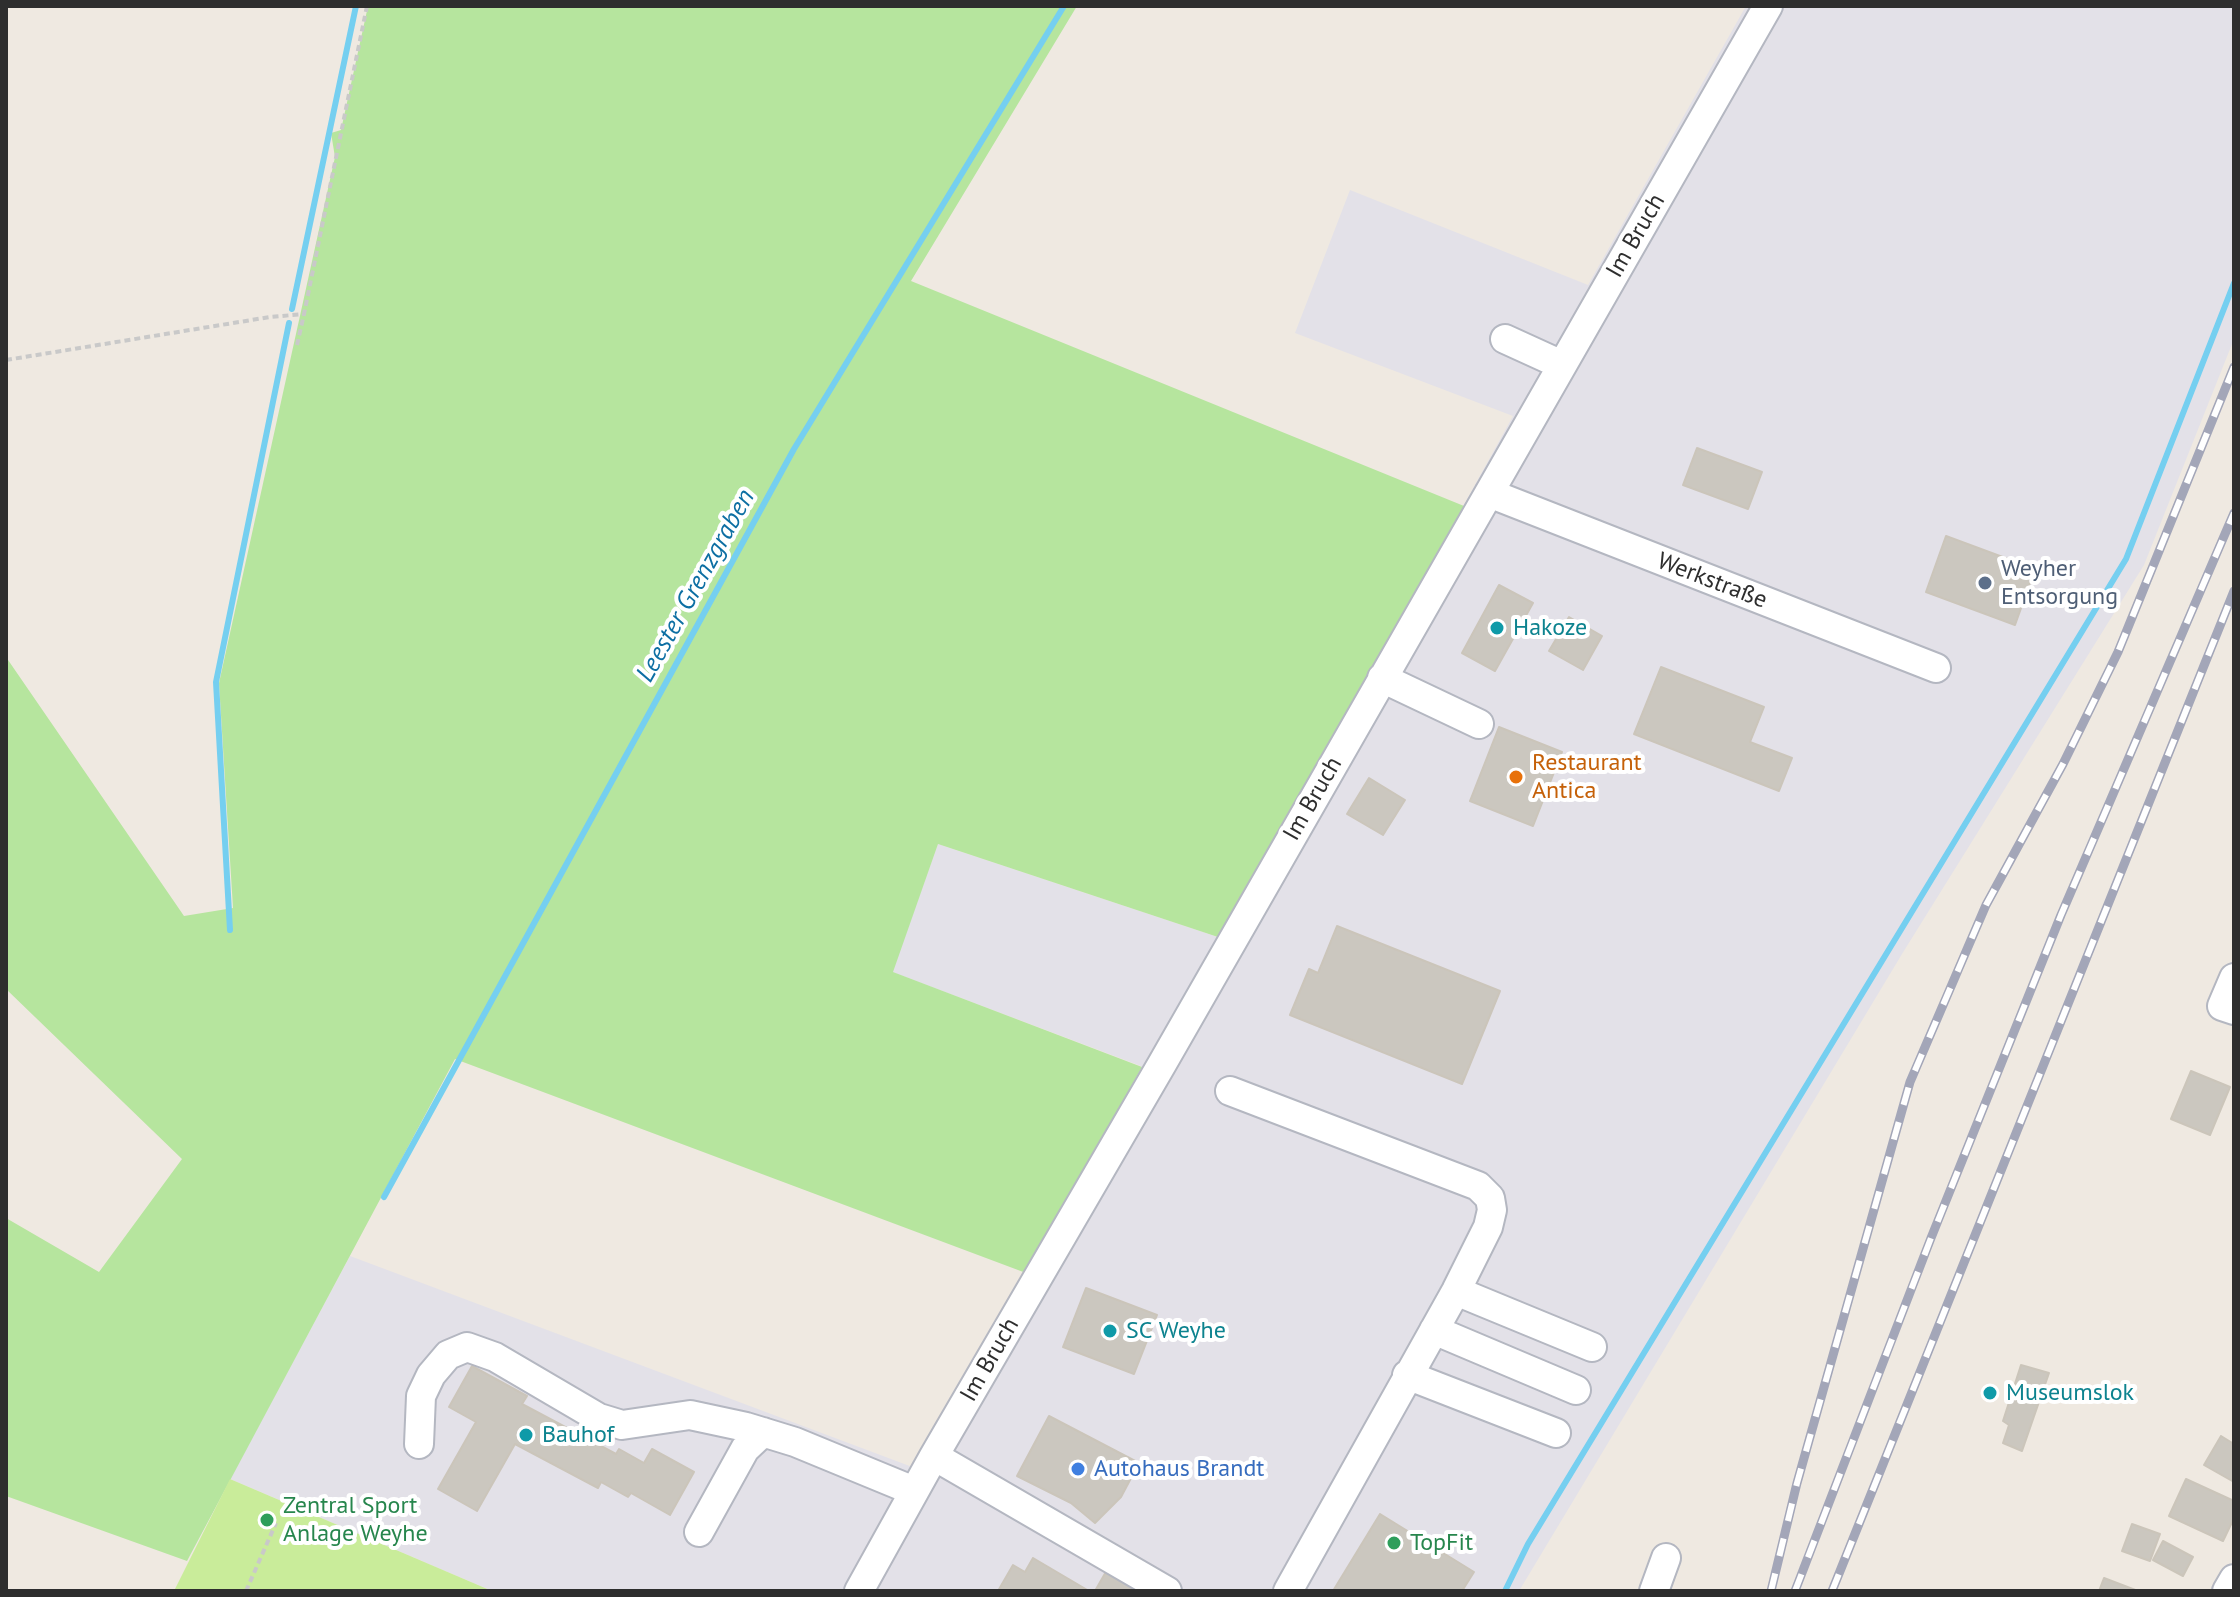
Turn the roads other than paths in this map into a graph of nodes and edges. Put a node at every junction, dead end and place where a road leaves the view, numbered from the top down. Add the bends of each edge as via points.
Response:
1 (1768, 6) edge
2 (1505, 339) dead end
3 (1562, 365) junction
4 (1489, 493) junction
5 (1936, 668) dead end
6 (1382, 678) junction
7 (1479, 724) dead end
8 (2234, 978) edge
9 (2234, 1010) edge
10 (1230, 1091) dead end
11 (1456, 1291) junction
12 (1434, 1330) junction
13 (1592, 1347) dead end
14 (1407, 1375) junction
15 (1576, 1390) dead end
16 (763, 1432) junction
17 (1556, 1433) dead end
18 (419, 1444) dead end
19 (934, 1456) junction
20 (914, 1491) junction
21 (699, 1532) dead end
22 (1666, 1558) dead end
23 (2234, 1579) edge
24 (859, 1591) edge
25 (1167, 1591) edge
26 (1288, 1591) edge
27 (1654, 1591) edge
28 (2227, 1591) edge

1 - 3 street, Im Bruch
2 - 3 street
3 - 4 street, Im Bruch
4 - 5 street, Werkstraße
4 - 6 street, Im Bruch
6 - 7 street
6 - 19 street, Im Bruch
8 - 9 street via 2222,1006
10 - 11 street via 1478,1186 1490,1198 1492,1210
11 - 12 street
11 - 13 street
12 - 14 street
12 - 15 street
14 - 17 street
14 - 26 street
16 - 18 street via 690,1415 622,1425 599,1418 495,1357 467,1347 448,1355 431,1375 421,1396
16 - 20 street
16 - 21 street via 745,1449
19 - 20 street, Im Bruch
19 - 25 street
20 - 24 street, Im Bruch
22 - 27 street
23 - 28 street

